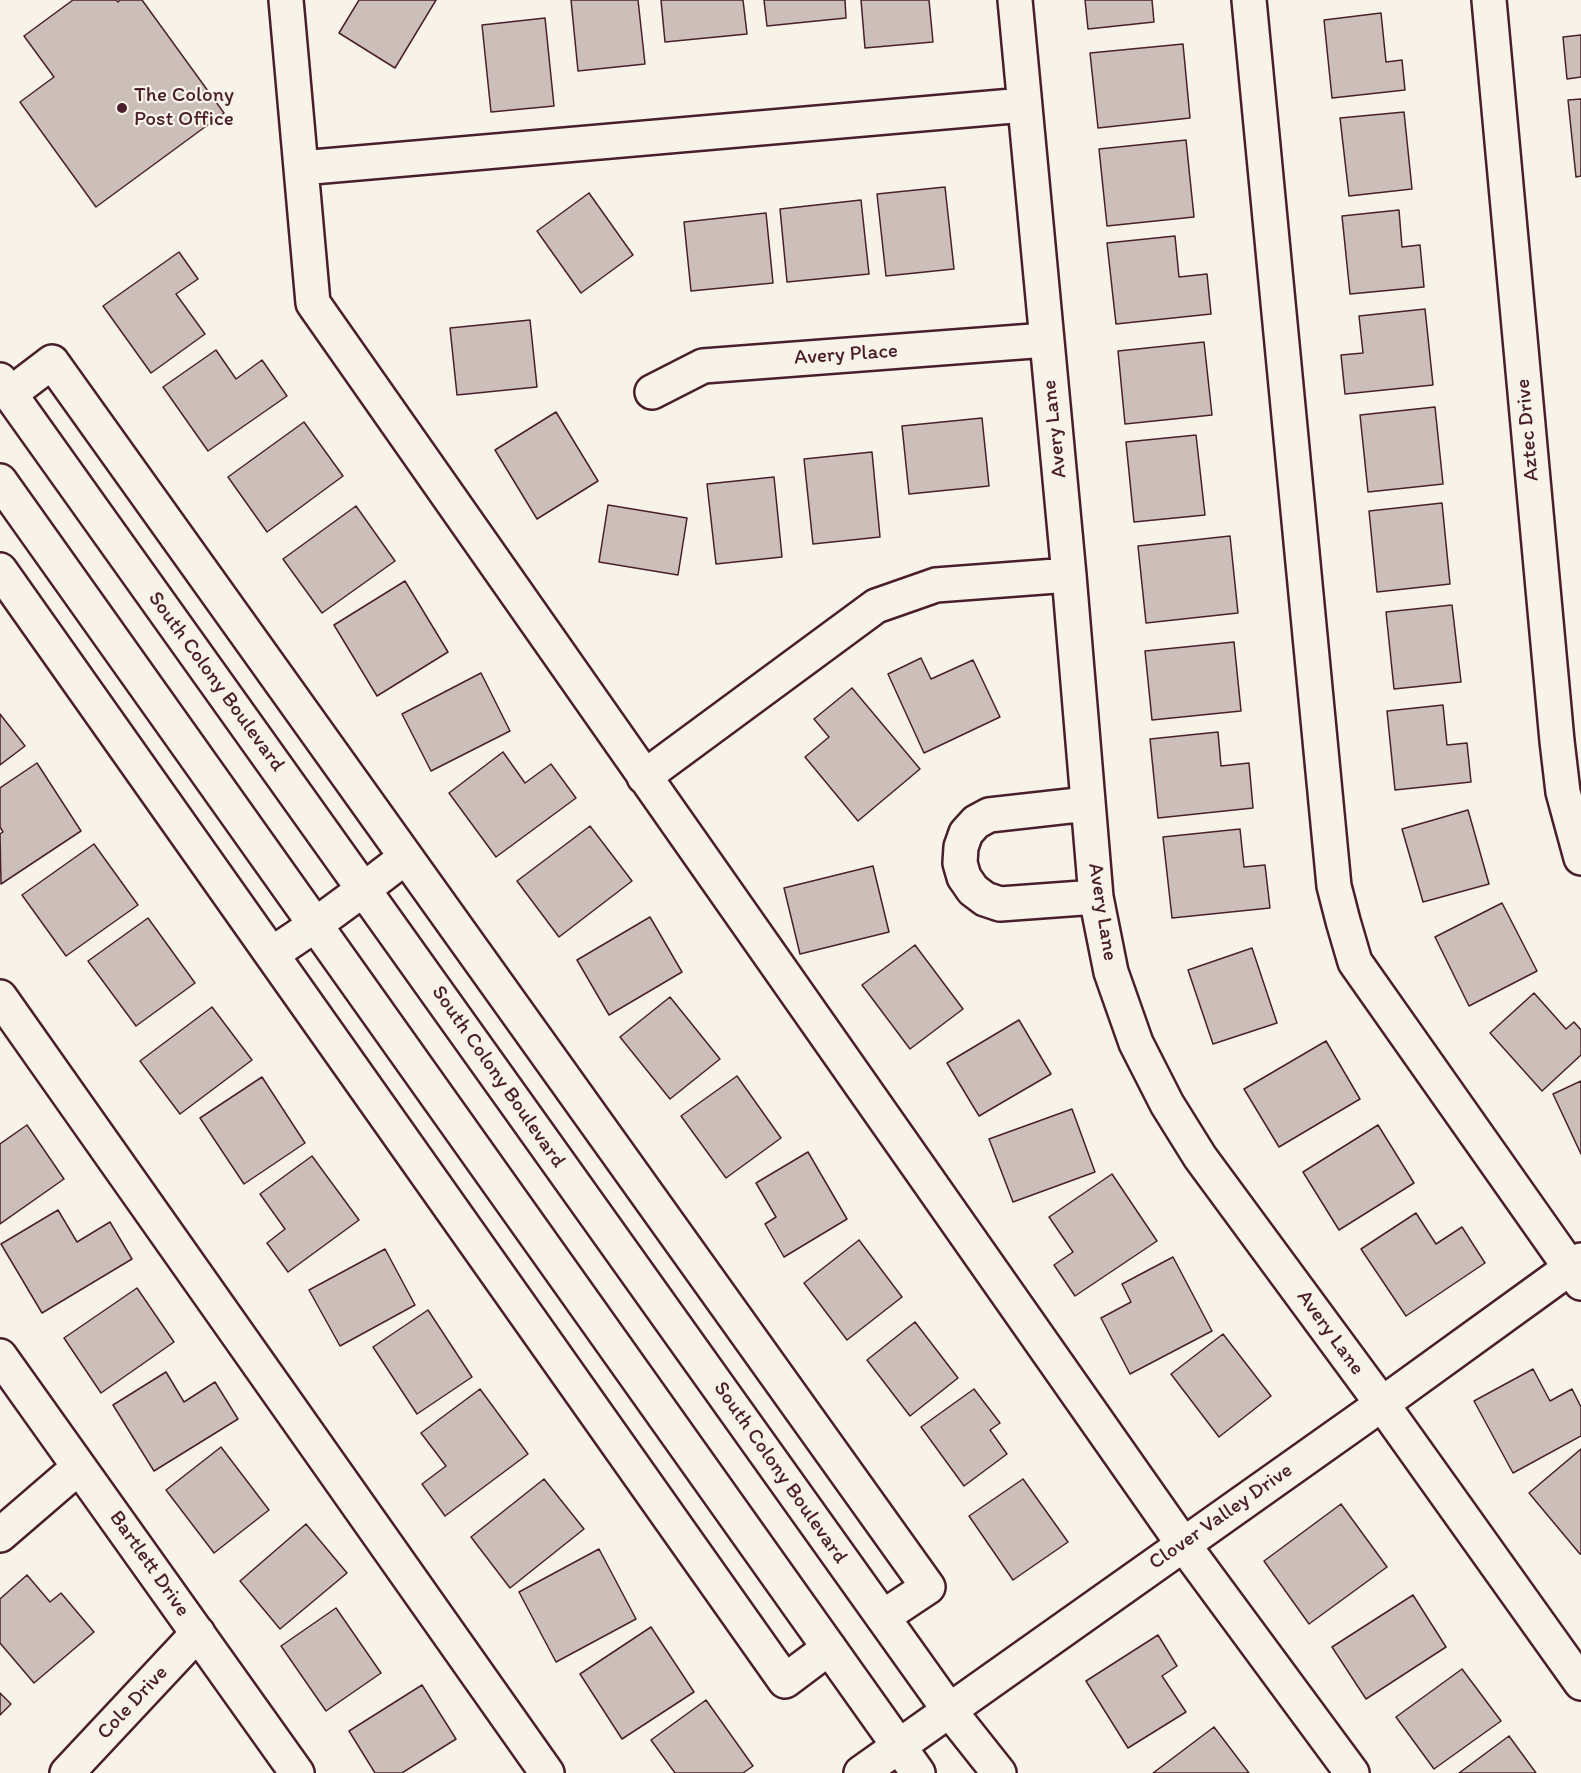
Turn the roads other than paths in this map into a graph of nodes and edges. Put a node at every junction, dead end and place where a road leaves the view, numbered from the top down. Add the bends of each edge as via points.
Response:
1 (286, 0) edge
2 (1015, 0) edge
3 (1249, 0) edge
4 (1489, 0) edge
5 (1024, 105) junction
6 (301, 168) junction
7 (1046, 340) junction
8 (5, 387) edge
9 (652, 392) dead end
10 (0, 481) edge
11 (0, 570) edge
12 (1069, 575) junction
13 (644, 777) junction
14 (1087, 804) junction
15 (406, 857) junction
16 (1581, 858) edge
17 (364, 889) junction
18 (1096, 897) junction
19 (315, 925) junction
20 (272, 954) junction
21 (0, 997) edge
22 (1577, 1270) edge
23 (0, 1356) edge
24 (1382, 1404) junction
25 (79, 1467) junction
26 (0, 1535) edge
27 (1183, 1544) junction
28 (883, 1617) junction
29 (198, 1633) junction
30 (829, 1648) junction
31 (1581, 1683) edge
32 (949, 1710) junction
33 (898, 1746) junction
34 (67, 1773) edge
35 (297, 1773) edge
36 (547, 1773) edge
37 (861, 1773) edge
38 (918, 1773) edge
39 (999, 1773) edge
40 (1352, 1773) edge

1 - 6 street
2 - 5 street, Avery Lane
3 - 22 street via 1334,886 1343,921 1355,962
4 - 16 street, Aztec Drive via 1557,741 1563,792
5 - 6 street
5 - 7 street, Avery Lane
6 - 13 street via 313,303
7 - 9 street, Avery Place via 703,366
7 - 12 street, Avery Lane
8 - 15 street via 52,362
8 - 17 street, South Colony Boulevard
10 - 19 street
11 - 20 street
12 - 13 street via 936,585 876,606
12 - 14 street, Avery Lane
13 - 27 street
14 - 18 street, Avery Lane
14 - 18 street via 989,815 966,833 960,863 973,890 1000,904
15 - 17 street
15 - 28 street via 928,1587
17 - 19 street
17 - 28 street, South Colony Boulevard
18 - 24 street, Avery Lane via 1111,972 1136,1042 1167,1104 1200,1157
19 - 20 street
19 - 30 street
20 - 30 street via 785,1681
21 - 36 street
22 - 24 street, Clover Valley Drive
23 - 25 street, Bartlett Drive
24 - 27 street, Clover Valley Drive
24 - 31 street, Avery Lane
25 - 26 street
25 - 29 street, Bartlett Drive
27 - 32 street, Clover Valley Drive
27 - 40 street
28 - 32 street, South Colony Boulevard
29 - 34 street, Cole Drive
29 - 35 street, Bartlett Drive
30 - 33 street
32 - 33 street, Clover Valley Drive
32 - 39 street, South Colony Boulevard
33 - 37 street, Clover Valley Drive
33 - 38 street

